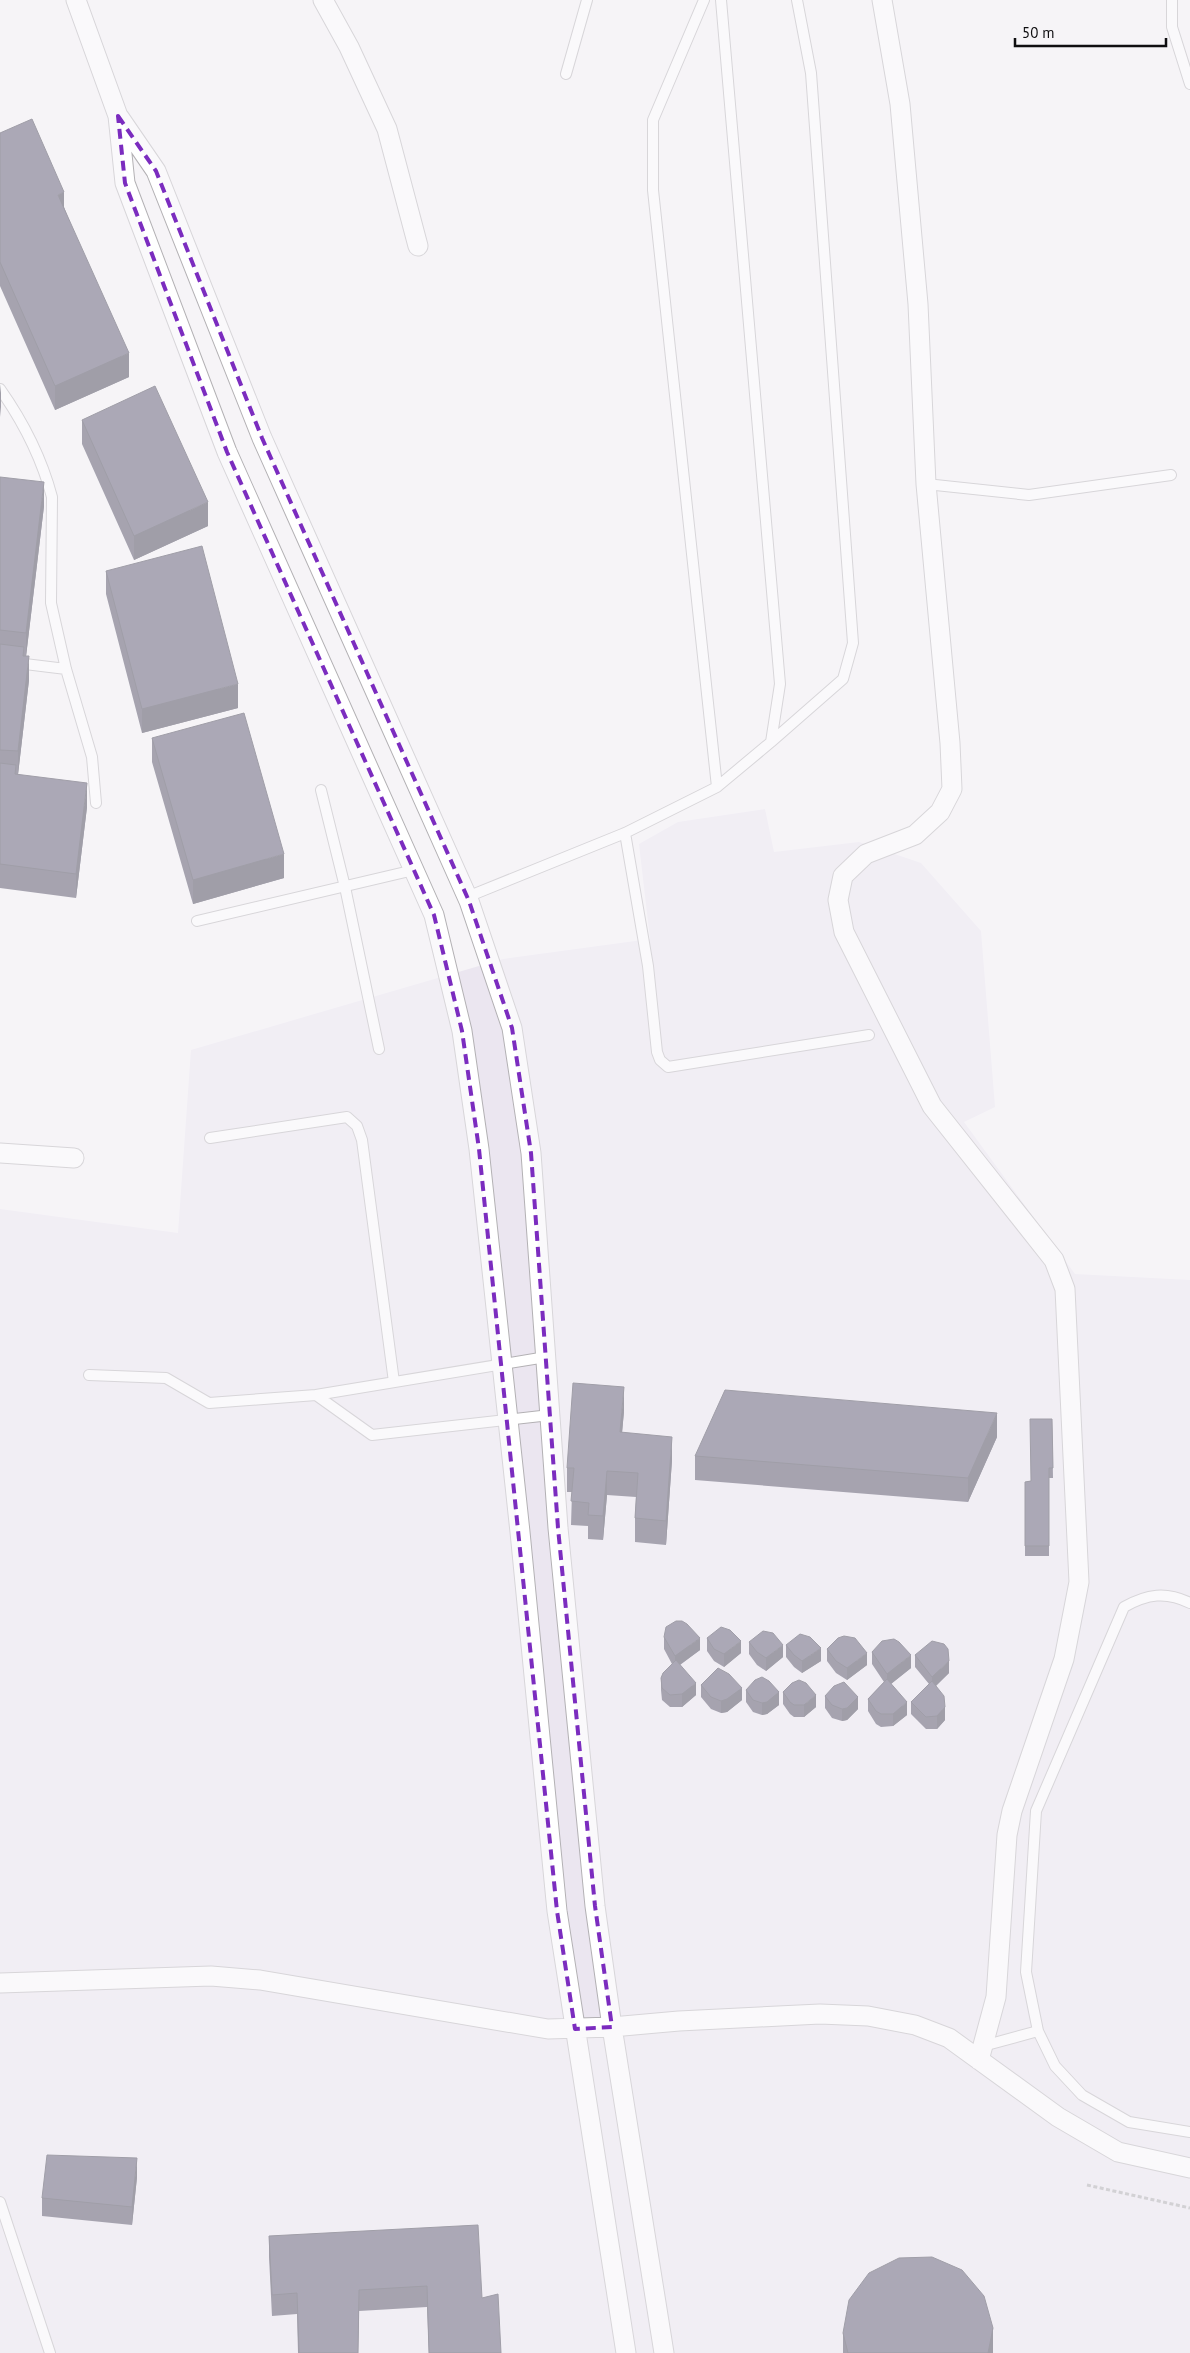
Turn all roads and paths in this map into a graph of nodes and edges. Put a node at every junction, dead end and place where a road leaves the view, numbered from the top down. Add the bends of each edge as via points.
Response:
1 (76, 0) edge
2 (323, 0) edge
3 (587, 0) edge
4 (704, 0) edge
5 (721, 0) edge
6 (797, 0) edge
7 (882, 0) edge
8 (1172, 0) edge
9 (566, 74) dead end
10 (1190, 84) edge
11 (118, 116) junction
12 (418, 246) dead end
13 (0, 390) edge
14 (1171, 475) dead end
15 (926, 484) junction
16 (0, 661) edge
17 (66, 669) junction
18 (771, 742) junction
19 (717, 786) junction
20 (320, 790) dead end
21 (96, 804) dead end
22 (625, 833) junction
23 (414, 870) junction
24 (345, 887) junction
25 (467, 897) junction
26 (197, 921) dead end
27 (869, 1035) dead end
28 (379, 1049) dead end
29 (210, 1138) dead end
30 (0, 1153) edge
31 (74, 1158) dead end
32 (546, 1356) junction
33 (502, 1364) junction
34 (89, 1375) dead end
35 (394, 1382) junction
36 (316, 1395) junction
37 (550, 1415) junction
38 (508, 1420) junction
39 (1190, 1603) edge
40 (0, 1982) edge
41 (612, 2027) junction
42 (575, 2028) junction
43 (1038, 2031) junction
44 (981, 2053) junction
45 (1190, 2132) edge
46 (1190, 2168) edge
47 (1087, 2185) dead end
48 (0, 2202) edge
49 (1190, 2208) edge
50 (50, 2353) edge
51 (626, 2353) edge
52 (664, 2353) edge

1 - 11 street
2 - 12 street via 350,47 387,129
3 - 9 lane
4 - 19 lane via 652,120 653,190
5 - 18 lane via 780,684
6 - 18 lane via 811,74 853,643 843,679
7 - 15 street via 900,104 913,247
8 - 10 lane via 1172,27
11 - 23 street via 125,183 226,452
11 - 25 street via 156,171 262,438
13 - 17 lane via 23,422 48,479 51,603
14 - 15 lane via 1029,494
15 - 44 street via 952,789 940,812 915,835 866,854 843,876 838,900 844,932 932,1106 1054,1260 1065,1289 1079,1582 1064,1659 1012,1811 1007,1835 996,1997
16 - 17 lane
17 - 21 lane via 92,757 90,791
18 - 19 lane
19 - 22 lane
20 - 24 lane
22 - 25 lane
22 - 27 lane via 648,966 657,1052 664,1064 668,1067
23 - 24 lane
23 - 33 street via 434,915 462,1031 479,1149
24 - 26 lane
24 - 28 lane
25 - 32 street via 512,1028 531,1153
29 - 35 lane via 347,1117 356,1126 362,1140
30 - 31 street
32 - 33 lane
32 - 37 street
33 - 35 lane
33 - 38 street
34 - 36 lane via 166,1378 209,1403
35 - 36 lane
36 - 38 lane via 372,1436
37 - 38 lane
37 - 41 street via 595,1906
38 - 42 street via 557,1911
39 - 43 lane via 1176,1596 1143,1597 1124,1607 1036,1811 1026,1972
40 - 42 street via 211,1976 260,1980 548,2029
41 - 42 street
41 - 44 street via 820,2014 868,2016 915,2025
41 - 52 street
42 - 51 street
43 - 44 lane
43 - 45 lane via 1055,2066 1082,2095 1129,2122
44 - 46 street via 1058,2117 1118,2152
47 - 49 path
48 - 50 lane

